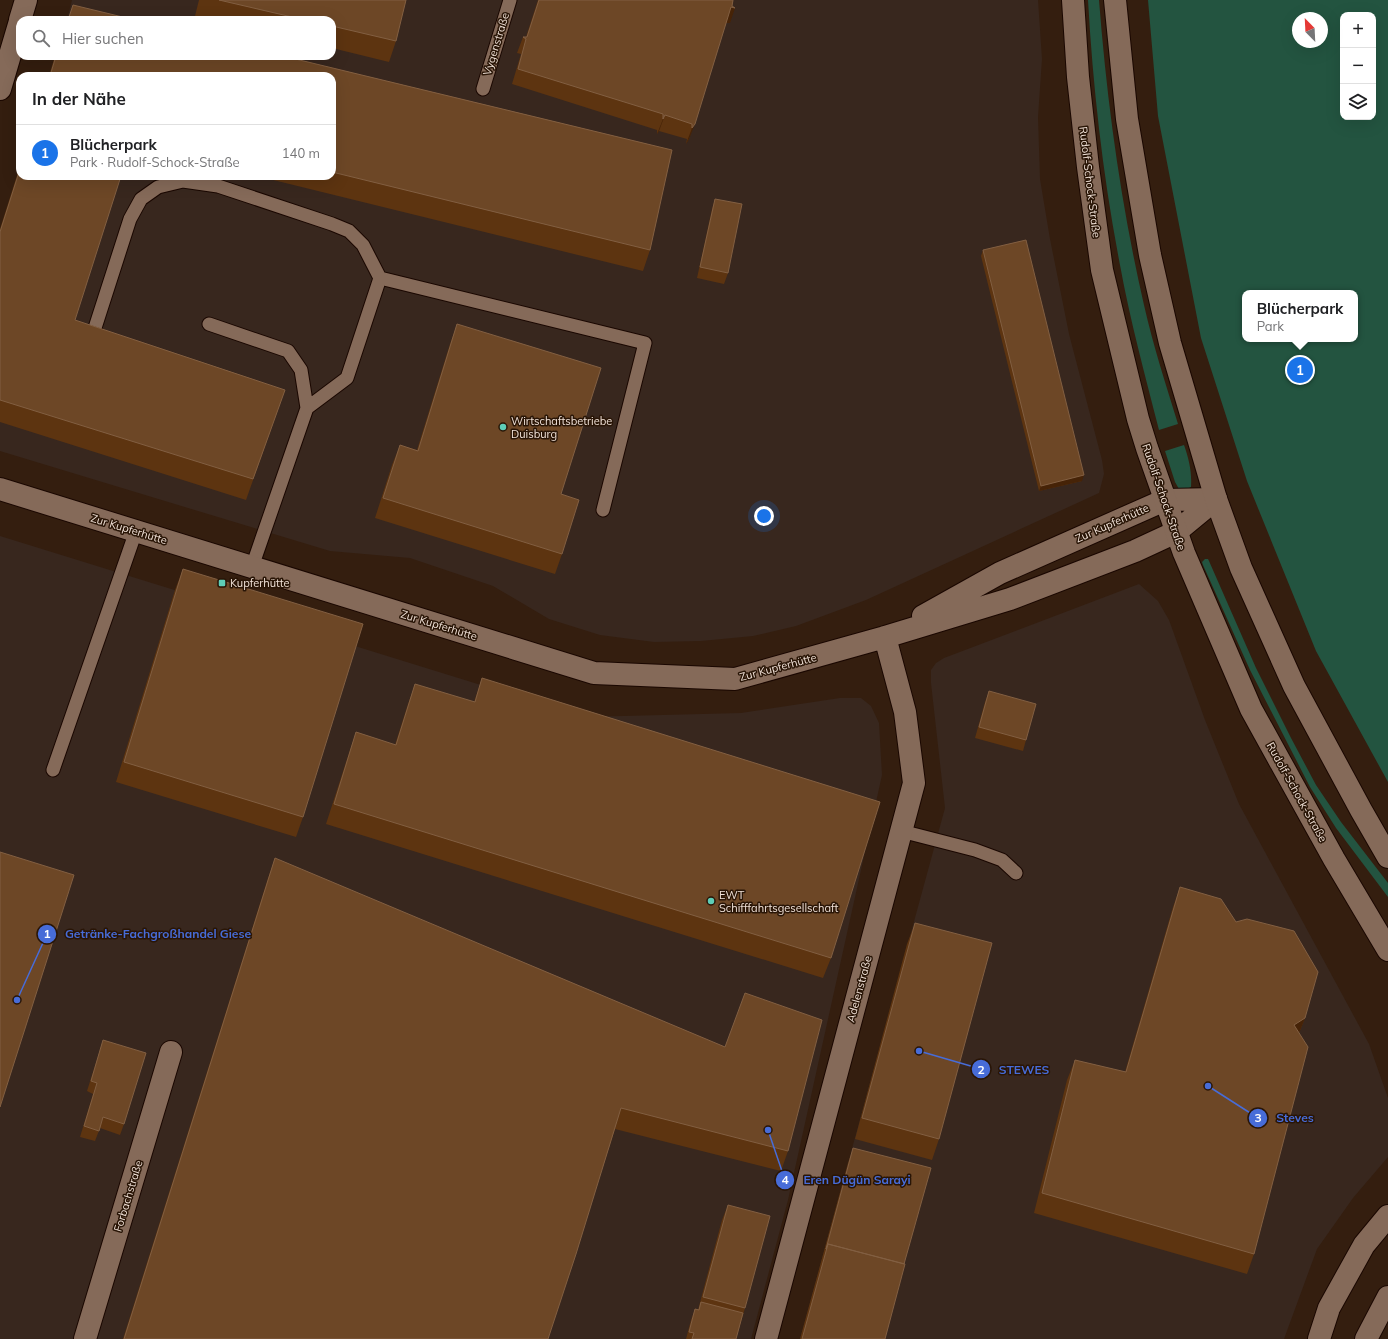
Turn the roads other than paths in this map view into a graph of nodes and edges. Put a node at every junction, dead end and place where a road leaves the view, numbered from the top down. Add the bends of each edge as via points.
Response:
1 (26, 0) edge
2 (510, 0) edge
3 (1073, 0) edge
4 (1115, 0) edge
5 (21, 16) edge
6 (16, 29) edge
7 (5, 53) edge
8 (0, 89) edge
9 (483, 89) dead end
10 (380, 278) junction
11 (209, 324) dead end
12 (94, 331) edge
13 (308, 408) junction
14 (0, 489) edge
15 (1216, 499) junction
16 (1164, 500) junction
17 (603, 510) dead end
18 (136, 531) junction
19 (1176, 532) junction
20 (252, 567) junction
21 (885, 637) junction
22 (52, 770) dead end
23 (901, 831) junction
24 (1388, 857) edge
25 (1016, 873) dead end
26 (1388, 950) edge
27 (171, 1052) dead end
28 (1388, 1216) edge
29 (1388, 1296) edge
30 (85, 1339) edge
31 (766, 1339) edge
32 (1319, 1339) edge
33 (1366, 1339) edge

1 - 5 street
2 - 9 lane, Vygenstraße
3 - 16 street, Rudolf-Schock-Straße via 1078,78 1102,270 1138,419
4 - 15 street via 1127,120 1150,255 1170,343
6 - 7 street
7 - 8 street
10 - 12 lane via 363,245 349,231 218,186 183,181 158,187 141,199 130,218
10 - 13 lane via 347,378
10 - 17 lane via 645,343
11 - 13 lane via 288,351 301,370
13 - 20 lane
14 - 18 street, Zur Kupferhütte
15 - 16 street, Zur Kupferhütte
15 - 19 street, Zur Kupferhütte
15 - 24 street via 1241,568 1294,686
16 - 19 street, Rudolf-Schock-Straße
16 - 21 street, Zur Kupferhütte via 1000,573
18 - 20 street, Zur Kupferhütte
18 - 22 lane
19 - 21 street, Zur Kupferhütte via 1135,551 1010,599
19 - 26 street, Rudolf-Schock-Straße via 1251,709
20 - 21 street, Zur Kupferhütte via 594,673 735,678
21 - 23 street, Adelenstraße via 905,712 914,783
23 - 25 lane via 975,850 1002,860
23 - 31 street, Adelenstraße
27 - 30 street, Forbachstraße
28 - 32 street via 1364,1245 1329,1308
29 - 33 street

